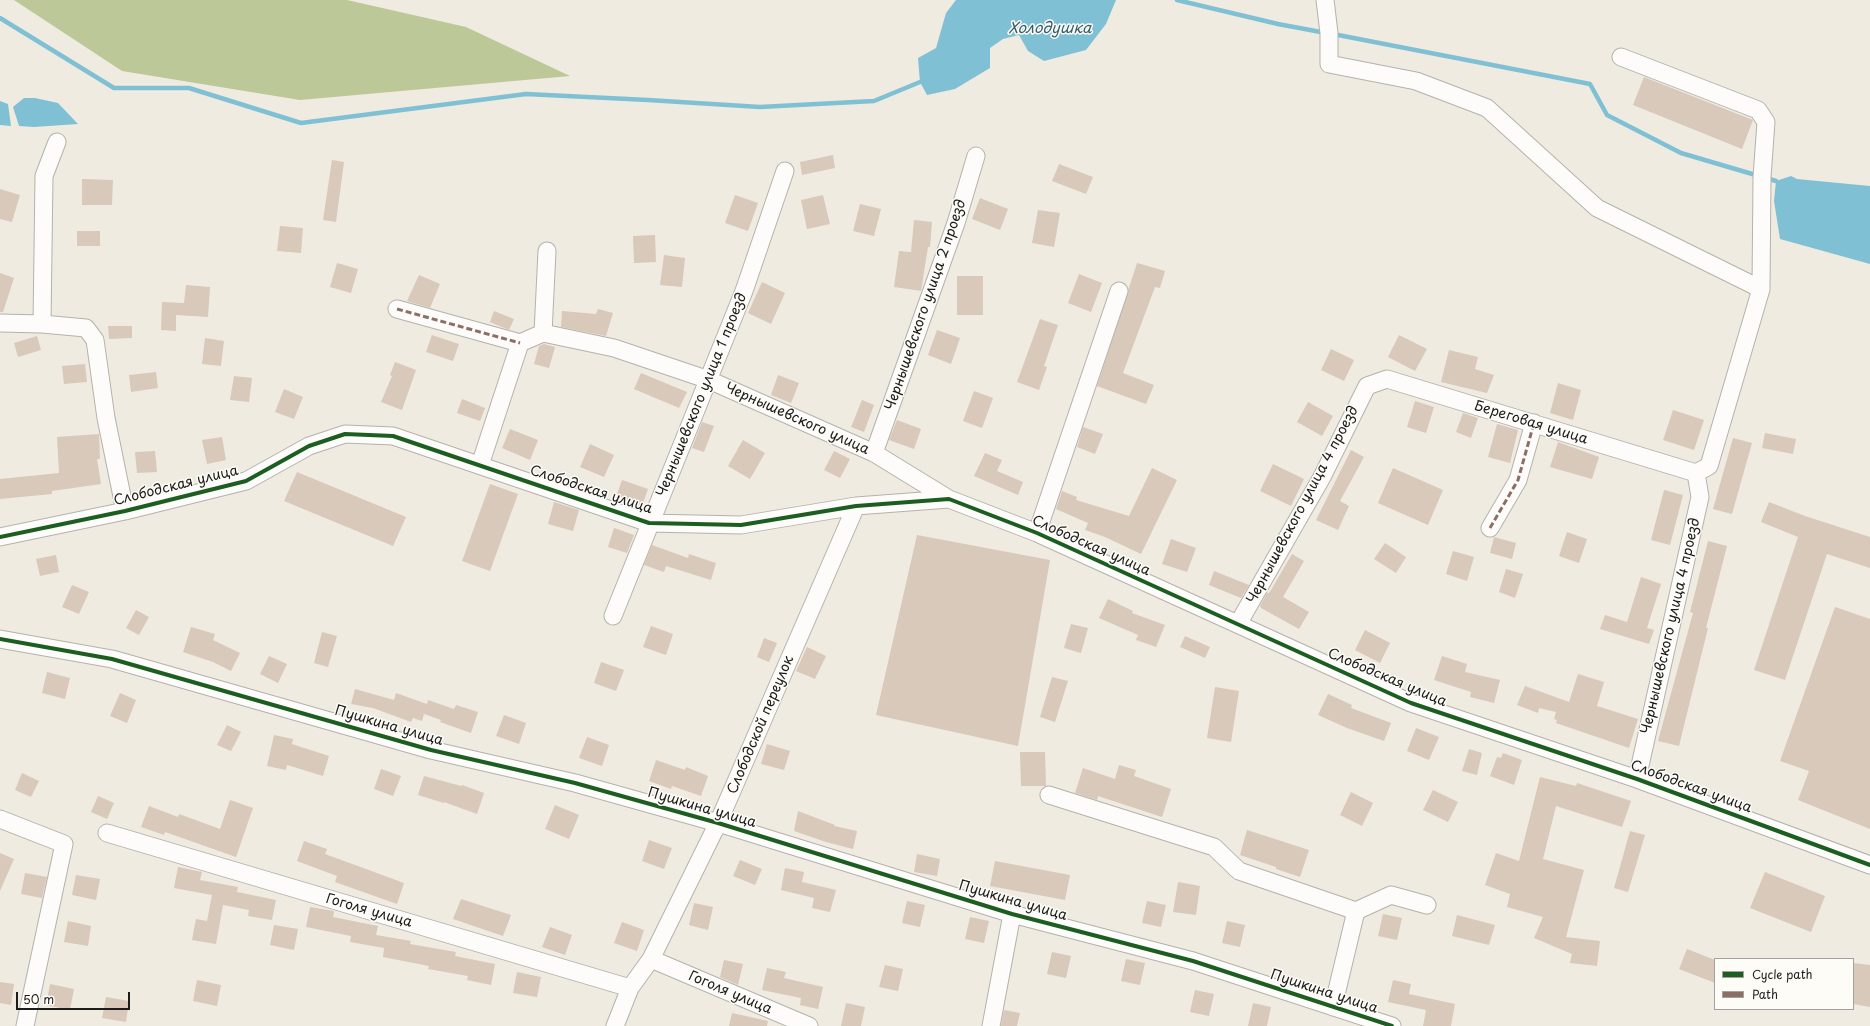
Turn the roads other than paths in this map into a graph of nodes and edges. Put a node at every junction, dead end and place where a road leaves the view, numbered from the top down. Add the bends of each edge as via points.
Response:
1 (1326, 0) edge
2 (1620, 57) dead end
3 (56, 142) dead end
4 (976, 156) dead end
5 (785, 171) dead end
6 (548, 251) dead end
7 (1761, 289) junction
8 (1119, 291) dead end
9 (397, 309) dead end
10 (0, 323) edge
11 (42, 324) junction
12 (543, 333) junction
13 (520, 343) junction
14 (708, 380) junction
15 (1367, 386) joint
16 (1534, 423) junction
17 (874, 453) junction
18 (480, 465) junction
19 (1696, 473) junction
20 (949, 499) junction
21 (856, 506) junction
22 (125, 511) junction
23 (649, 523) junction
24 (1490, 528) dead end
25 (1037, 533) junction
26 (0, 537) edge
27 (613, 616) dead end
28 (1238, 624) junction
29 (0, 639) edge
30 (1637, 779) junction
31 (1049, 795) dead end
32 (0, 819) edge
33 (718, 823) junction
34 (107, 833) dead end
35 (1870, 865) edge
36 (1427, 905) dead end
37 (1356, 911) junction
38 (1012, 914) junction
39 (651, 959) junction
40 (630, 988) junction
41 (1333, 1007) junction
42 (25, 1026) edge
43 (615, 1026) edge
44 (809, 1026) edge
45 (991, 1026) edge
46 (1392, 1026) edge

1 - 7 street via 1329,64 1416,80 1487,108 1597,208
2 - 7 street via 1758,110 1766,122 1762,177
3 - 11 street via 44,176
4 - 17 street, Чернышевского улица 2 проезд via 956,223
5 - 14 street, Чернышевского улица 1 проезд via 744,291
6 - 12 street
7 - 19 street via 1709,466
8 - 25 street
9 - 13 street
10 - 11 street, Слободская улица
11 - 22 street, Слободская улица via 86,328 95,340 106,418
12 - 13 street
12 - 14 street, Чернышевского улица via 614,348
13 - 18 street
14 - 17 street, Чернышевского улица
14 - 23 street, Чернышевского улица 1 проезд
15 - 16 street, Береговая улица via 1387,379
15 - 28 street, Чернышевского улица 4 проезд via 1322,477
16 - 19 street, Береговая улица
16 - 24 street via 1518,480
17 - 20 street, Чернышевского улица
18 - 22 street, Слободская улица via 393,436 344,434 309,446 246,481
18 - 23 street, Слободская улица
19 - 30 street, Чернышевского улица 4 проезд via 1700,497
20 - 21 street, Слободская улица
20 - 25 street, Слободская улица
21 - 23 street, Слободская улица via 741,525
21 - 33 street, Слободской переулок
22 - 26 street, Слободская улица
23 - 27 street, Чернышевского улица 1 проезд
25 - 28 street, Слободская улица
28 - 30 street, Слободская улица via 1411,703
29 - 33 street, Пушкина улица via 112,659 431,750 575,783
30 - 35 street, Слободская улица
31 - 37 street via 1214,847 1239,871
32 - 42 street via 64,844
33 - 38 street, Пушкина улица
33 - 39 street, Слободской переулок
34 - 40 street, Гоголя улица
36 - 37 street via 1391,895
37 - 41 street
38 - 41 street, Пушкина улица via 1193,961
38 - 45 street
39 - 40 street, Слободской переулок
39 - 44 street, Гоголя улица
40 - 43 street, Слободской переулок
41 - 46 street, Пушкина улица

